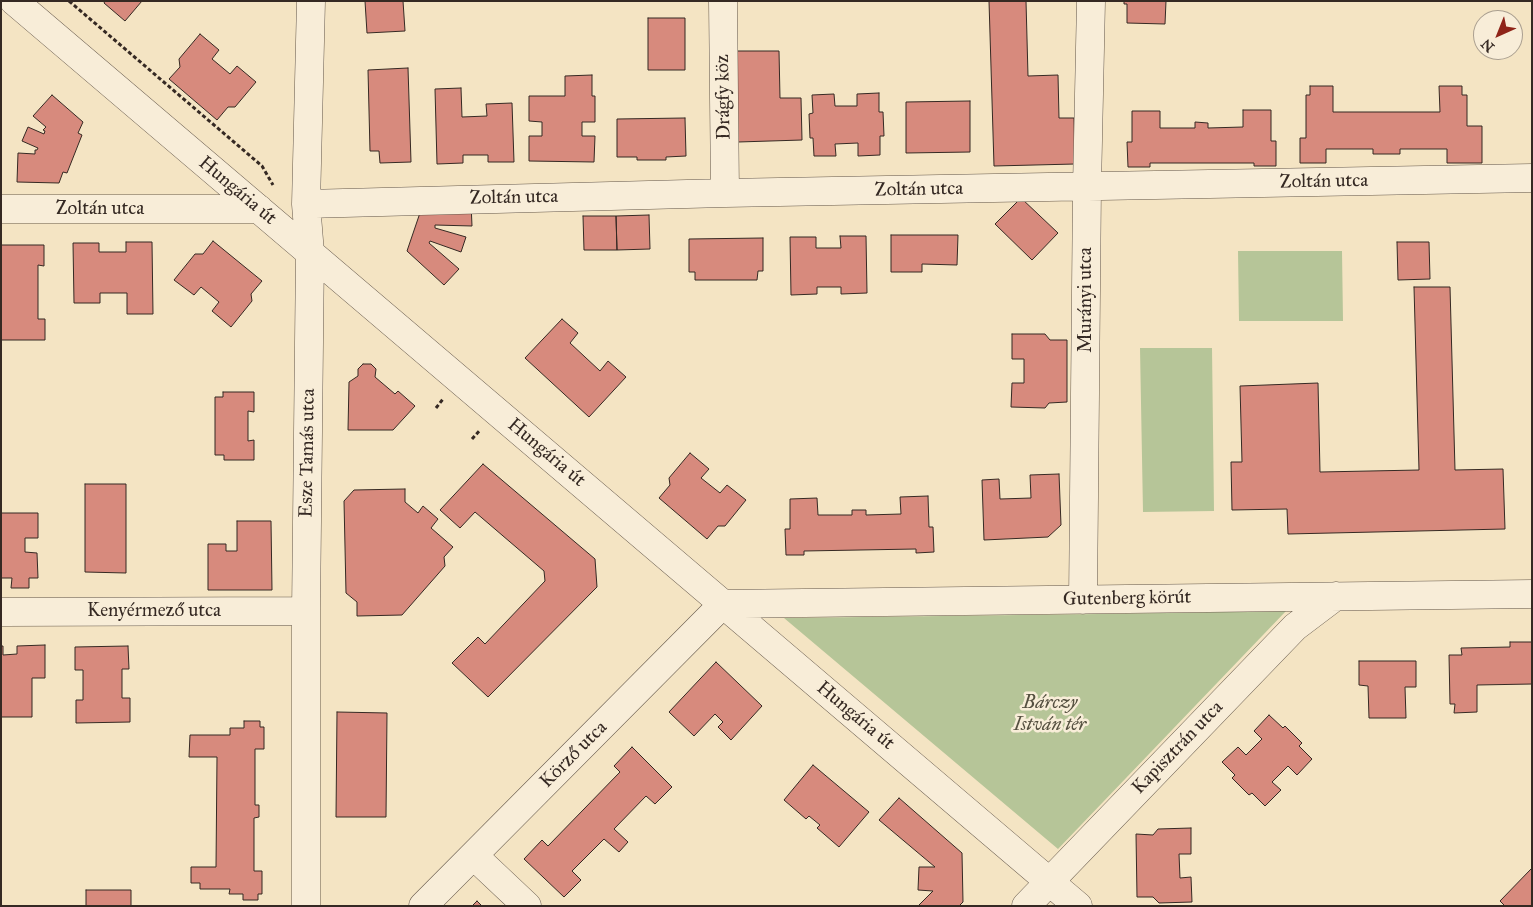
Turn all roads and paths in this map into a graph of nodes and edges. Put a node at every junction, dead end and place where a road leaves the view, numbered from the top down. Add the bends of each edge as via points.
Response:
1 (14, 1) edge
2 (69, 1) edge
3 (311, 1) edge
4 (723, 1) edge
5 (1091, 1) edge
6 (262, 166) dead end
7 (1532, 178) edge
8 (1087, 186) junction
9 (725, 193) junction
10 (306, 204) junction
11 (1, 209) edge
12 (259, 209) junction
13 (310, 253) junction
14 (1532, 594) edge
15 (1336, 596) junction
16 (1084, 600) junction
17 (723, 604) junction
18 (306, 611) junction
19 (1, 612) edge
20 (474, 856) junction
21 (1050, 881) junction
22 (306, 906) edge
23 (423, 906) edge
24 (527, 906) edge
25 (1026, 906) edge
26 (1078, 906) edge

1 - 12 street, Hungária út
2 - 6 path
3 - 10 street, Esze Tamás utca
4 - 9 street, Drágfy köz
5 - 8 street, Murányi utca
7 - 8 street, Zoltán utca
8 - 9 street, Zoltán utca
8 - 16 street, Murányi utca
9 - 10 street, Zoltán utca
10 - 13 street, Esze Tamás utca
11 - 12 street, Zoltán utca
12 - 13 street, Hungária út
13 - 17 street, Hungária út
13 - 18 street, Esze Tamás utca
14 - 15 street, Gutenberg körút
15 - 16 street, Gutenberg körút
15 - 21 street, Kapisztrán utca via 1295,627
16 - 17 street, Gutenberg körút
17 - 20 street, Körző utca
17 - 21 street, Hungária út
18 - 19 street, Kenyérmező utca
18 - 22 street, Esze Tamás utca
20 - 23 street, Körző utca
20 - 24 street
21 - 25 street, Kapisztrán utca
21 - 26 street, Hungária út

